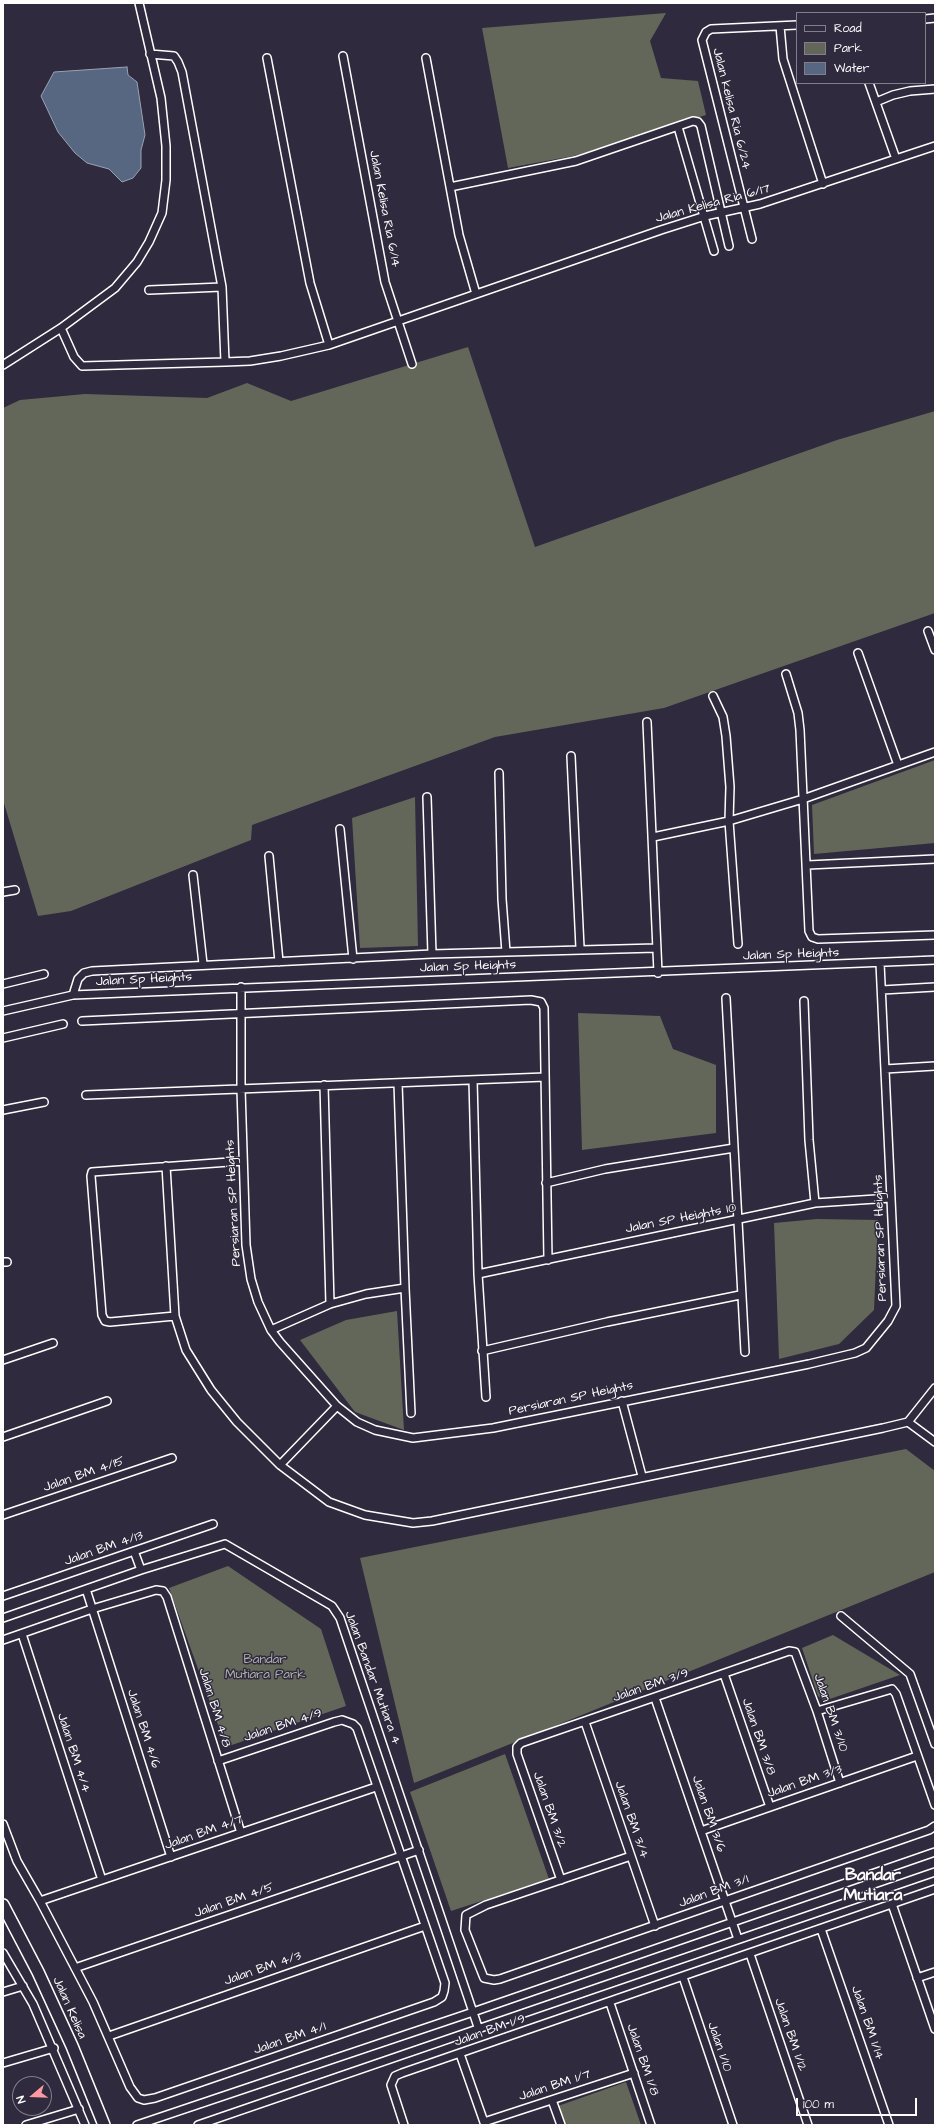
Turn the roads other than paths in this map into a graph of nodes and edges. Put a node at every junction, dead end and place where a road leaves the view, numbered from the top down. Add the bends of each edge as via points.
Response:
1 (139, 3) edge
2 (796, 25) edge
3 (780, 26) junction
4 (150, 54) junction
5 (343, 56) dead end
6 (266, 58) dead end
7 (426, 58) dead end
8 (869, 84) edge
9 (935, 89) edge
10 (876, 102) junction
11 (678, 127) junction
12 (935, 146) edge
13 (896, 159) junction
14 (824, 184) junction
15 (450, 187) junction
16 (744, 209) junction
17 (722, 213) junction
18 (705, 216) junction
19 (752, 239) dead end
20 (729, 246) dead end
21 (714, 251) dead end
22 (222, 287) junction
23 (148, 290) dead end
24 (476, 294) junction
25 (398, 322) junction
26 (61, 328) junction
27 (329, 345) junction
28 (225, 362) junction
29 (3, 363) edge
30 (412, 364) dead end
31 (928, 631) dead end
32 (935, 650) edge
33 (858, 653) dead end
34 (786, 674) dead end
35 (713, 696) dead end
36 (647, 722) dead end
37 (935, 752) edge
38 (571, 756) dead end
39 (898, 765) junction
40 (499, 773) dead end
41 (426, 797) dead end
42 (804, 799) junction
43 (729, 821) junction
44 (340, 829) dead end
45 (653, 837) junction
46 (269, 856) dead end
47 (935, 859) edge
48 (808, 865) junction
49 (193, 875) dead end
50 (15, 890) dead end
51 (3, 892) edge
52 (935, 935) edge
53 (738, 944) dead end
54 (580, 948) junction
55 (656, 948) junction
56 (506, 952) junction
57 (432, 954) junction
58 (352, 959) junction
59 (935, 960) edge
60 (279, 962) junction
61 (880, 963) junction
62 (203, 964) junction
63 (658, 973) junction
64 (44, 974) dead end
65 (3, 984) edge
66 (241, 987) junction
67 (935, 987) edge
68 (882, 990) junction
69 (72, 995) junction
70 (726, 998) dead end
71 (804, 1001) dead end
72 (3, 1011) edge
73 (242, 1015) junction
74 (82, 1021) dead end
75 (63, 1024) dead end
76 (3, 1038) edge
77 (935, 1066) edge
78 (885, 1069) junction
79 (545, 1077) junction
80 (473, 1080) junction
81 (398, 1083) junction
82 (324, 1085) junction
83 (241, 1089) junction
84 (86, 1095) dead end
85 (44, 1102) dead end
86 (3, 1110) edge
87 (734, 1148) junction
88 (243, 1161) junction
89 (166, 1166) junction
90 (546, 1183) junction
91 (891, 1198) junction
92 (815, 1203) junction
93 (737, 1220) junction
94 (548, 1260) junction
95 (478, 1274) junction
96 (405, 1288) junction
97 (740, 1295) junction
98 (330, 1304) junction
99 (175, 1316) junction
100 (272, 1330) junction
101 (52, 1343) dead end
102 (482, 1351) junction
103 (745, 1352) dead end
104 (3, 1360) edge
105 (935, 1388) edge
106 (486, 1397) dead end
107 (107, 1401) dead end
108 (622, 1401) junction
109 (337, 1406) junction
110 (411, 1412) dead end
111 (908, 1422) junction
112 (3, 1437) edge
113 (935, 1442) edge
114 (172, 1458) dead end
115 (280, 1465) junction
116 (642, 1476) junction
117 (3, 1515) edge
118 (213, 1524) dead end
119 (134, 1551) junction
120 (141, 1570) junction
121 (86, 1590) junction
122 (3, 1596) edge
123 (92, 1609) junction
124 (841, 1616) dead end
125 (3, 1618) edge
126 (22, 1634) junction
127 (3, 1640) edge
128 (795, 1652) joint
129 (724, 1674) junction
130 (655, 1698) junction
131 (817, 1711) junction
132 (585, 1722) junction
133 (935, 1744) edge
134 (517, 1748) joint
135 (917, 1756) junction
136 (218, 1761) junction
137 (840, 1783) junction
138 (376, 1787) junction
139 (935, 1805) edge
140 (770, 1807) junction
141 (3, 1824) edge
142 (935, 1826) edge
143 (701, 1831) junction
144 (241, 1833) junction
145 (419, 1850) junction
146 (935, 1852) edge
147 (401, 1856) junction
148 (631, 1856) junction
149 (171, 1857) junction
150 (935, 1872) edge
151 (102, 1880) junction
152 (561, 1880) junction
153 (935, 1889) edge
154 (725, 1900) junction
155 (40, 1901) junction
156 (892, 1904) junction
157 (3, 1905) edge
158 (732, 1922) junction
159 (425, 1926) junction
160 (655, 1926) junction
161 (821, 1929) junction
162 (738, 1939) junction
163 (3, 1953) edge
164 (750, 1954) junction
165 (75, 1968) junction
166 (935, 1972) edge
167 (683, 1977) junction
168 (917, 1978) junction
169 (23, 1986) junction
170 (3, 1992) edge
171 (610, 2003) junction
172 (473, 2012) junction
173 (479, 2030) junction
174 (935, 2030) edge
175 (109, 2036) junction
176 (54, 2048) junction
177 (460, 2054) junction
178 (3, 2063) edge
179 (634, 2073) junction
180 (552, 2100) junction
181 (79, 2109) junction
182 (484, 2124) edge
183 (26, 2125) edge
184 (86, 2125) edge
185 (104, 2125) edge
186 (136, 2125) edge
187 (198, 2125) edge
188 (404, 2125) edge
189 (561, 2125) edge
190 (651, 2125) edge
191 (733, 2125) edge
192 (808, 2125) edge
193 (889, 2125) edge

1 - 4 street
2 - 3 street, Jalan kelisa Ria 6/24
3 - 14 street via 783,59
3 - 16 street, Jalan kelisa Ria 6/24 via 711,29 702,40
4 - 22 street via 174,56 182,72
4 - 26 street via 161,98 166,146 166,180 162,213 149,242 127,275 115,288
5 - 25 street, Jalan Kelisa Ria 6/14 via 385,282
6 - 27 street via 310,283
7 - 15 street
8 - 10 street
9 - 10 street via 893,95
10 - 13 street
11 - 15 street via 576,161
11 - 17 street via 693,121 701,126
11 - 18 street
12 - 13 street, Jalan Kelisa Ria 6/17
13 - 14 street, Jalan Kelisa Ria 6/17
14 - 16 street, Jalan Kelisa Ria 6/17
15 - 24 street via 459,235
16 - 17 street, Jalan Kelisa Ria 6/17
16 - 19 street, Jalan kelisa Ria 6/24
17 - 18 street, Jalan Kelisa Ria 6/17
17 - 20 street
18 - 21 street
18 - 24 street, Jalan Kelisa Ria 6/17
22 - 23 street
22 - 28 street
24 - 25 street, Jalan Kelisa Ria 6/17
25 - 27 street, Jalan Kelisa Ria 6/17
25 - 30 street, Jalan Kelisa Ria 6/14
26 - 28 street, Jalan Kelisa Ria 6/17 via 74,357 82,366
26 - 29 street
27 - 28 street, Jalan Kelisa Ria 6/17 via 282,356
31 - 32 street
33 - 39 street
34 - 42 street via 798,713
35 - 43 street via 723,717 726,736 730,787
36 - 45 street
37 - 39 street
38 - 54 street
39 - 42 street
40 - 56 street
41 - 57 street
42 - 43 street
42 - 48 street
43 - 45 street
43 - 53 street
44 - 58 street
45 - 55 street
46 - 60 street
47 - 48 street
48 - 52 street via 809,931 812,937 818,939
49 - 62 street
50 - 51 street
54 - 55 street
54 - 56 street
55 - 63 street
56 - 57 street
57 - 58 street
58 - 60 street
59 - 61 street, Jalan Sp Heights
60 - 62 street
61 - 63 street, Jalan Sp Heights
61 - 68 street, Persiaran SP Heights
62 - 69 street via 92,971 78,979
63 - 66 street, Jalan Sp Heights
64 - 65 street
66 - 69 street, Jalan Sp Heights
66 - 73 street, Persiaran SP Heights
67 - 68 street
68 - 78 street, Persiaran SP Heights
69 - 72 street, Jalan Sp Heights
70 - 87 street
71 - 92 street via 809,1140
73 - 74 street
73 - 79 street via 531,1000 541,1002 544,1008
73 - 83 street, Persiaran SP Heights
75 - 76 street
77 - 78 street
78 - 91 street, Persiaran SP Heights
79 - 80 street
79 - 90 street
80 - 81 street
80 - 95 street
81 - 82 street
81 - 96 street
82 - 83 street
82 - 98 street
83 - 84 street
83 - 88 street, Persiaran SP Heights
85 - 86 street
87 - 90 street via 605,1169
87 - 93 street
88 - 89 street
88 - 100 street, Persiaran SP Heights via 246,1245 251,1279 258,1302
89 - 99 street
89 - 99 street via 96,1171 92,1172 91,1176 102,1315 105,1321
90 - 94 street
91 - 92 street, Jalan SP Heights 10
91 - 108 street, Persiaran SP Heights via 896,1306 888,1321 866,1348 809,1364
92 - 93 street, Jalan SP Heights 10
93 - 94 street, Jalan SP Heights 10
93 - 97 street
94 - 95 street, Jalan SP Heights 10
95 - 102 street
96 - 98 street via 366,1294
96 - 110 street
97 - 102 street
97 - 103 street
98 - 100 street
99 - 115 street via 186,1350 211,1390 237,1422
100 - 109 street, Persiaran SP Heights
101 - 104 street
102 - 106 street
105 - 111 street
107 - 112 street
108 - 109 street, Persiaran SP Heights via 493,1428 413,1438 375,1430 357,1422
108 - 116 street
109 - 115 street
111 - 113 street
111 - 116 street
114 - 117 street, Jalan BM 4/15
115 - 116 street via 329,1502 365,1515 413,1523
118 - 119 street, Jalan BM 4/13
119 - 120 street
119 - 122 street, Jalan BM 4/13
120 - 121 street, Jalan Bandar Mutiara 4
120 - 145 street, Jalan Bandar Mutiara 4 via 225,1544 332,1606 340,1618
121 - 123 street, Jalan BM 4/6
121 - 125 street, Jalan Bandar Mutiara 4
123 - 126 street
123 - 136 street, Jalan BM 4/8 via 156,1590 163,1592
123 - 149 street, Jalan BM 4/6
124 - 133 street via 910,1674
126 - 127 street
126 - 151 street, Jalan BM 4/4
128 - 129 street, Jalan BM 3/9 via 789,1651
128 - 131 street, Jalan BM 3/10
129 - 130 street, Jalan BM 3/9
129 - 140 street, Jalan BM 3/8
130 - 132 street, Jalan BM 3/9
130 - 143 street, Jalan BM 3/6
131 - 135 street via 892,1689
131 - 137 street, Jalan BM 3/10
132 - 134 street, Jalan BM 3/9 via 528,1741
132 - 148 street, Jalan BM 3/4
134 - 152 street, Jalan BM 3/2
135 - 137 street, Jalan BM 3/3
135 - 139 street
136 - 138 street, Jalan BM 4/9 via 342,1720 357,1728
136 - 144 street, Jalan BM 4/8
137 - 140 street, Jalan BM 3/3
138 - 144 street, Jalan BM 4/7
138 - 147 street
140 - 143 street, Jalan BM 3/3
141 - 155 street via 17,1861
142 - 154 street, Jalan BM 3/1
143 - 154 street, Jalan BM 3/6
144 - 149 street, Jalan BM 4/7
145 - 147 street, Jalan BM 4/5
145 - 172 street, Jalan Bandar Mutiara 4
146 - 158 street
147 - 159 street
147 - 165 street, Jalan BM 4/5
148 - 152 street
148 - 160 street, Jalan BM 3/4
149 - 151 street, Jalan BM 4/7
150 - 162 street
151 - 155 street, Jalan BM 4/7
152 - 160 street, Jalan BM 3/1 via 486,1905 466,1915 466,1930 480,1974 488,1980 500,1979
153 - 156 street
154 - 158 street, Jalan BM 3/6
154 - 160 street, Jalan BM 3/1
155 - 165 street
156 - 161 street, Jalan BM 1/9
156 - 168 street
157 - 185 main road, Jalan Kelisa via 72,2046
158 - 162 street, Jalan BM 3/6
158 - 172 street
159 - 175 street, Jalan BM 4/3
159 - 175 street, Jalan BM 4/1 via 445,1983 442,1997 434,2002 144,2100 135,2094
161 - 164 street, Jalan BM 1/9
161 - 193 street, Jalan BM 1/14
162 - 173 street
163 - 169 street
164 - 167 street, Jalan BM 1/9
164 - 192 street, Jalan BM 1/12
165 - 175 street
166 - 168 street
167 - 171 street, Jalan BM 1/9
167 - 191 street, Jalan 1/10
168 - 174 street
169 - 170 street
169 - 176 street
171 - 177 street, Jalan BM 1/9
171 - 179 street, Jalan BM 1/8
172 - 173 street, Jalan Bandar Mutiara 4
172 - 186 street
173 - 187 street
176 - 178 street
176 - 181 street
177 - 182 street
177 - 188 street, Jalan BM 1/9 via 395,2076 391,2085
179 - 180 street, Jalan BM 1/7
179 - 190 street, Jalan BM 1/8
180 - 182 street, Jalan BM 1/7
180 - 189 street
181 - 183 street
181 - 184 street

